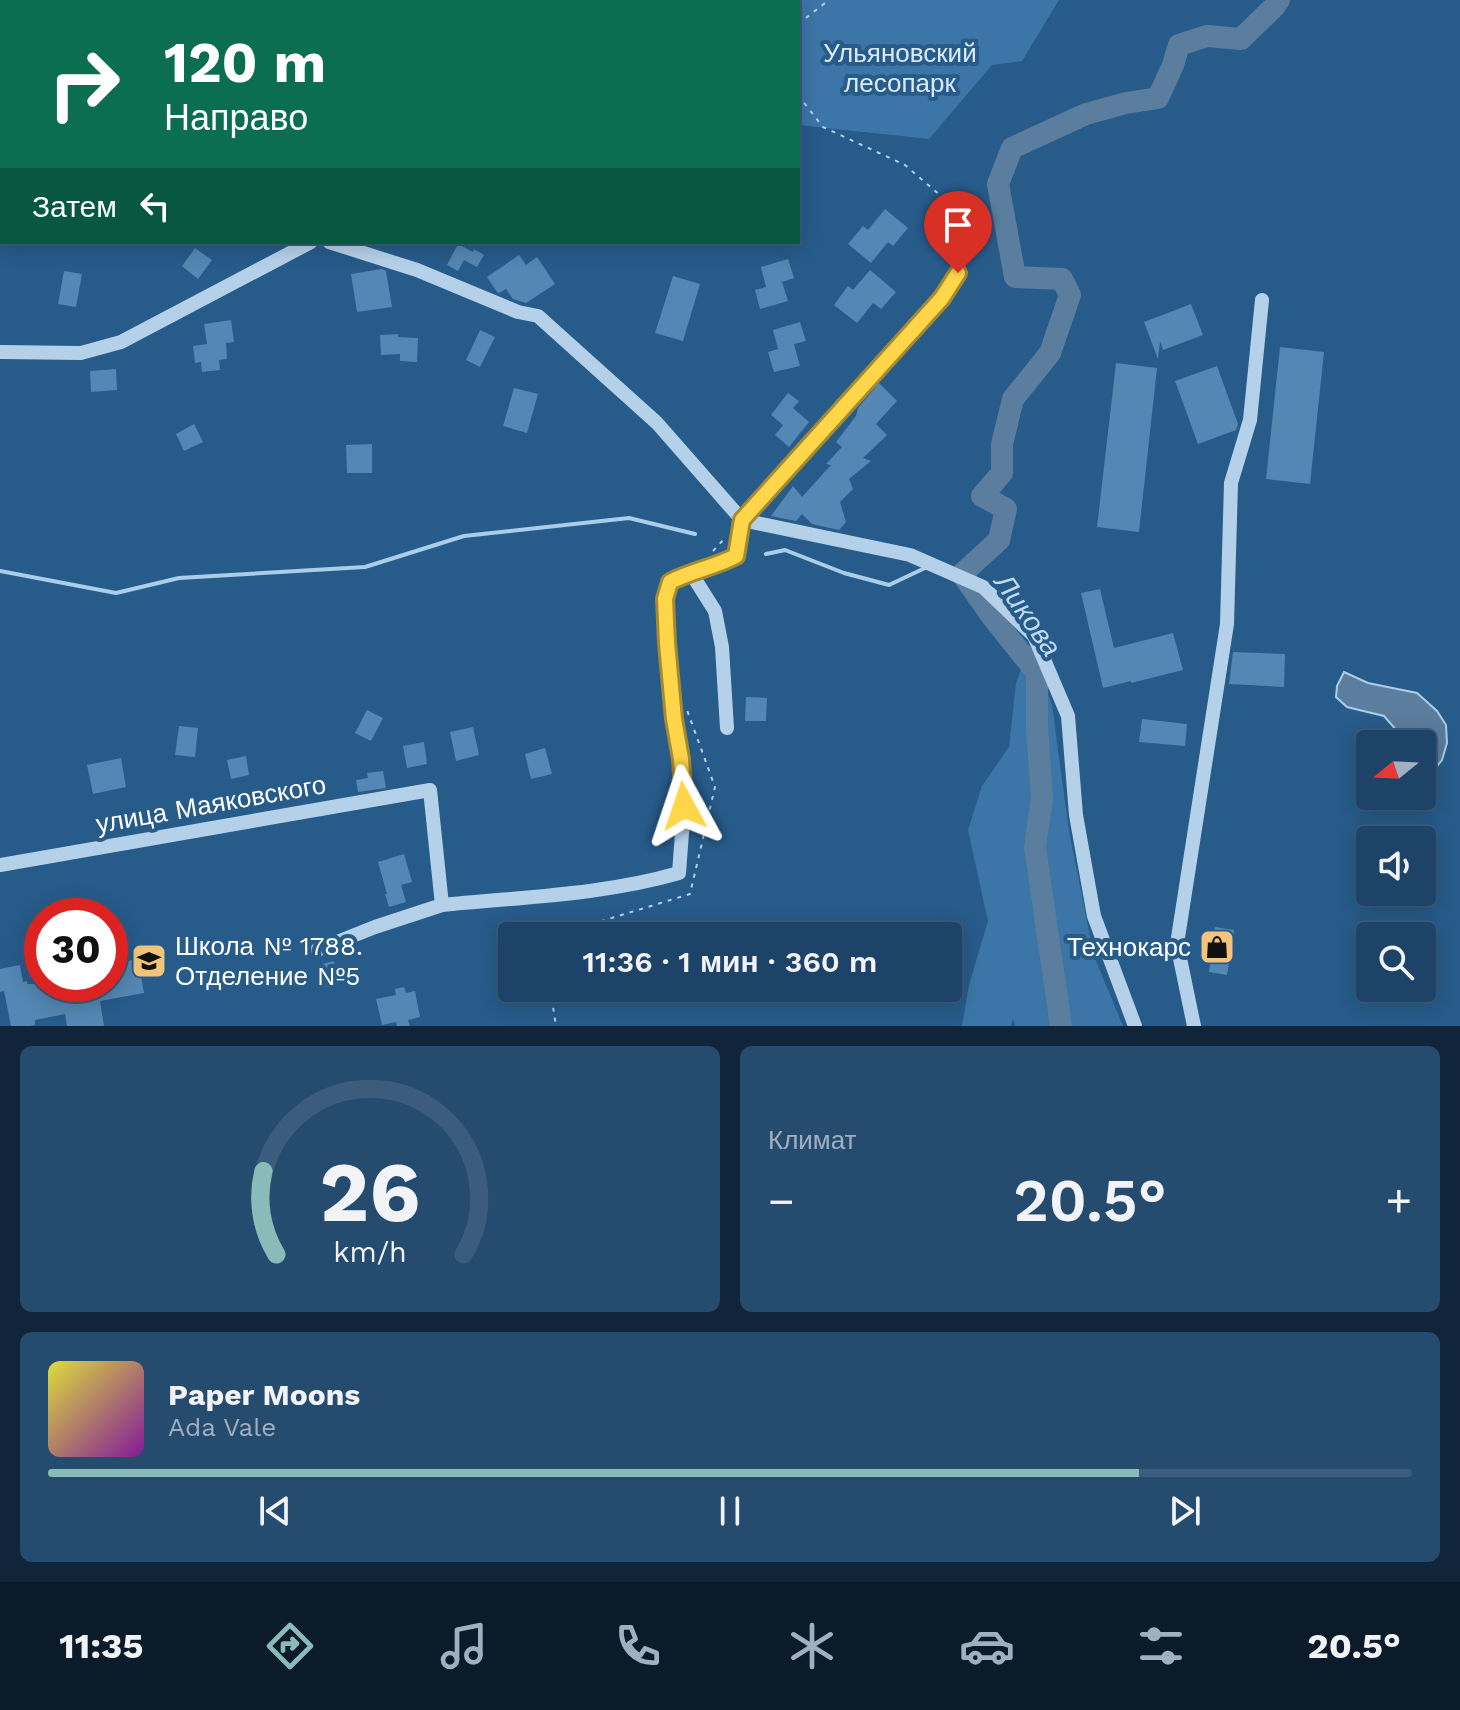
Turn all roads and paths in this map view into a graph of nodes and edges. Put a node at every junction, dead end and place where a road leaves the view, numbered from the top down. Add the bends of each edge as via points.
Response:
1 (829, 0) edge
2 (800, 22) edge
3 (800, 98) edge
4 (307, 244) edge
5 (335, 244) edge
6 (958, 273) joint
7 (1262, 300) dead end
8 (0, 352) edge
9 (742, 520) junction
10 (691, 573) junction
11 (727, 728) dead end
12 (0, 865) edge
13 (442, 905) junction
14 (317, 950) dead end
15 (552, 1002) edge
16 (556, 1026) edge
17 (1135, 1026) edge
18 (1194, 1026) edge

1 - 2 path
3 - 6 path via 823,127 905,165 971,222
4 - 8 street via 121,342 81,353
5 - 9 street via 538,316 657,423
6 - 9 street via 942,298
7 - 18 street via 1250,420 1231,483 1227,624 1177,944
9 - 10 street via 736,556
9 - 17 street via 910,555 983,587 1034,636 1068,716 1076,815 1094,916
10 - 11 street via 715,611
10 - 13 street via 670,582 665,599 684,806 679,873 647,882
12 - 13 street, улица Маяковского via 430,790
13 - 14 street
15 - 16 path

